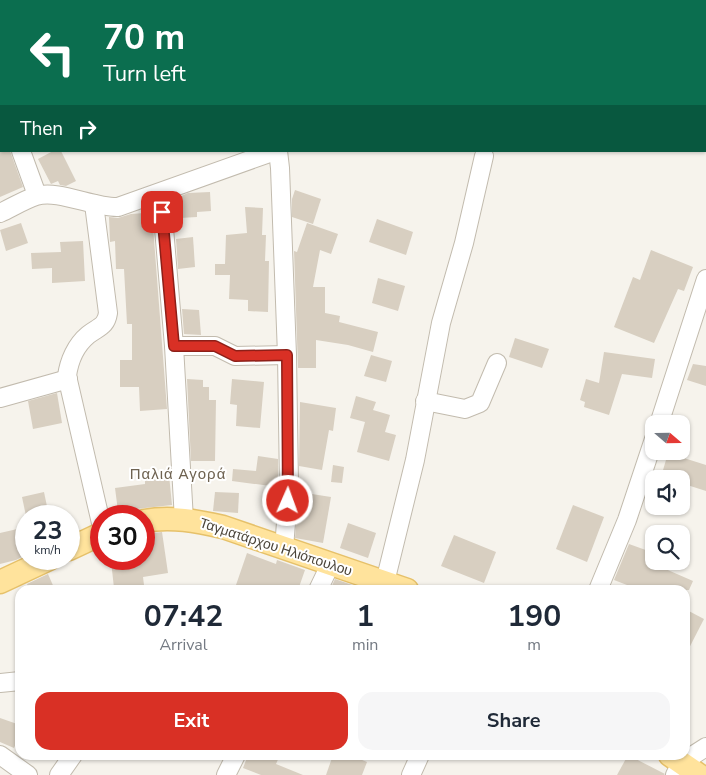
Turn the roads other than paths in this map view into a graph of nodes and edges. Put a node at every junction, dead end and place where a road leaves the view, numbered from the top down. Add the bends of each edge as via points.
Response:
1 (20, 152) edge
2 (273, 152) edge
3 (276, 152) edge
4 (484, 156) dead end
5 (160, 193) junction
6 (37, 196) junction
7 (94, 204) junction
8 (0, 213) edge
9 (706, 279) edge
10 (174, 346) junction
11 (287, 355) junction
12 (498, 363) dead end
13 (68, 379) junction
14 (0, 398) edge
15 (425, 402) junction
16 (662, 415) edge
17 (647, 460) edge
18 (97, 505) edge
19 (155, 520) edge
20 (184, 520) junction
21 (284, 548) junction
22 (330, 565) junction
23 (26, 570) edge
24 (0, 582) edge
25 (385, 582) junction
26 (320, 585) edge
27 (393, 585) edge
28 (600, 585) edge
29 (15, 682) edge
30 (0, 683) edge
31 (706, 747) edge
32 (0, 755) edge
33 (690, 756) edge
34 (70, 760) edge
35 (234, 760) edge
36 (418, 760) edge
37 (675, 764) edge
38 (28, 775) edge
39 (59, 775) edge
40 (226, 775) edge
41 (411, 775) edge
42 (699, 775) edge

1 - 6 street
2 - 5 street
3 - 11 street via 281,178
4 - 15 street via 441,323
5 - 7 street via 118,207
5 - 10 street
6 - 7 street
6 - 8 street
7 - 13 street via 108,313 104,326 80,344 68,365
9 - 16 street
10 - 11 street via 215,346 235,356
10 - 20 street
11 - 21 street via 289,485
12 - 15 street via 480,403 465,409
13 - 14 street
13 - 18 street
15 - 25 street via 415,460
17 - 28 street
19 - 20 main road, Ταγματάρχου Ηλιόπουλου
20 - 21 main road, Ταγματάρχου Ηλιόπουλου via 223,527
21 - 22 main road, Ταγματάρχου Ηλιόπουλου
22 - 25 main road, Ταγματάρχου Ηλιόπουλου
22 - 26 street
23 - 24 main road
25 - 27 main road, Ταγματάρχου Ηλιόπουλου
29 - 30 street
31 - 33 street
32 - 38 street
34 - 39 street
35 - 40 street
36 - 41 street
37 - 42 main road

